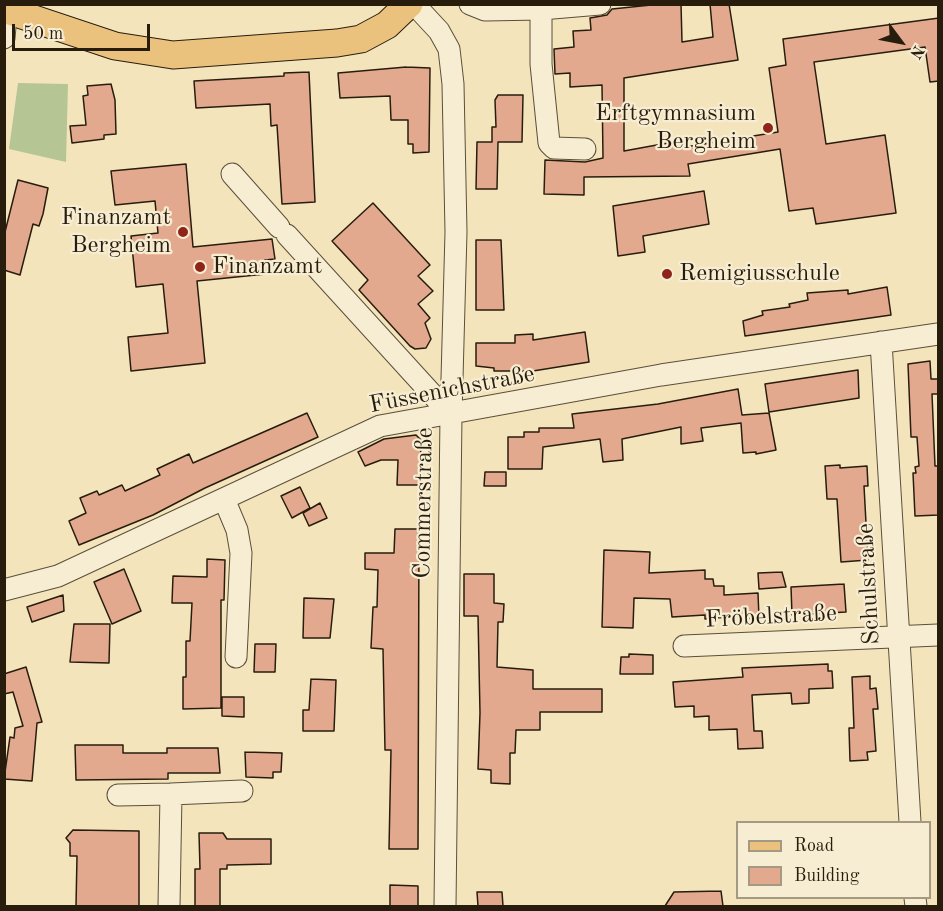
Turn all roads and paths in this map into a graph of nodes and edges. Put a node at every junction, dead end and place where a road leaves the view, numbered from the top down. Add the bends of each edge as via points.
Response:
1 (409, 4) edge
2 (414, 4) edge
3 (470, 4) edge
4 (600, 4) edge
5 (6, 7) edge
6 (541, 9) junction
7 (4, 38) edge
8 (585, 149) dead end
9 (232, 174) dead end
10 (939, 334) edge
11 (881, 342) junction
12 (451, 415) junction
13 (224, 499) junction
14 (4, 590) edge
15 (939, 635) edge
16 (897, 636) junction
17 (684, 646) dead end
18 (236, 657) dead end
19 (242, 791) dead end
20 (171, 794) junction
21 (118, 795) dead end
22 (910, 821) edge
23 (169, 906) edge
24 (445, 906) edge

1 - 5 main road via 387,25 362,39 174,55 115,46
2 - 12 street, Commerstraße via 439,31 449,49 453,84 456,232
3 - 6 street via 485,10
4 - 6 street
5 - 7 street
6 - 8 street via 541,64 549,143 554,148
9 - 12 street
10 - 11 street, Füssenichstraße
11 - 12 street, Füssenichstraße via 661,375
11 - 16 street, Schulstraße
12 - 13 street, Füssenichstraße via 380,426
12 - 24 street, Commerstraße
13 - 14 street, Füssenichstraße via 58,576
13 - 18 street via 237,530 241,553
15 - 16 street, Fröbelstraße
16 - 17 street, Fröbelstraße
16 - 22 street, Schulstraße
19 - 20 street
20 - 21 street
20 - 23 street

